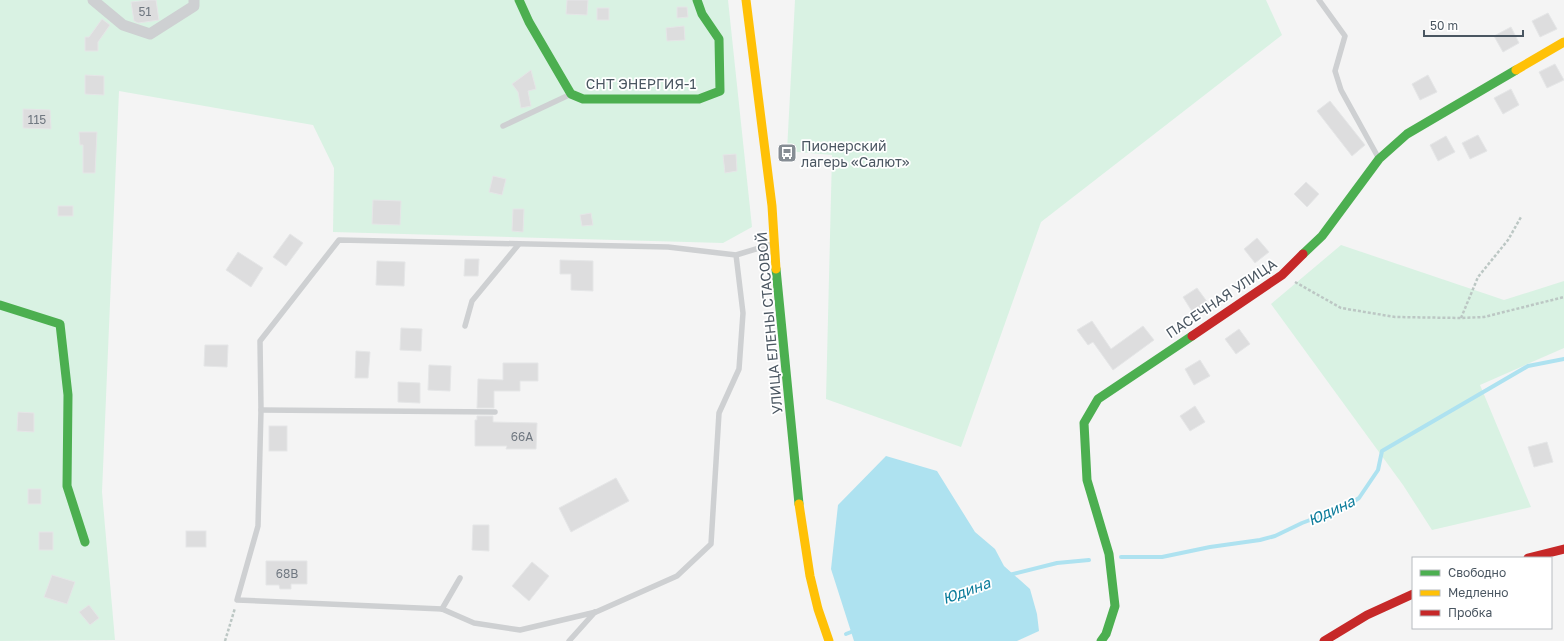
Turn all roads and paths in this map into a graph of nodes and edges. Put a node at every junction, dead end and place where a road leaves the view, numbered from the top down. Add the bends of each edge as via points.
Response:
1 (93, 0) edge
2 (194, 0) edge
3 (519, 0) edge
4 (697, 0) edge
5 (746, 0) edge
6 (1319, 0) edge
7 (1564, 42) edge
8 (571, 94) junction
9 (503, 126) dead end
10 (1379, 159) junction
11 (1521, 217) dead end
12 (775, 243) junction
13 (519, 244) junction
14 (736, 255) junction
15 (1282, 276) junction
16 (1564, 297) edge
17 (0, 305) edge
18 (1461, 318) junction
19 (465, 326) dead end
20 (261, 410) junction
21 (495, 412) dead end
22 (85, 542) dead end
23 (1564, 549) edge
24 (1532, 557) edge
25 (460, 578) dead end
26 (1412, 594) edge
27 (237, 600) junction
28 (442, 609) junction
29 (596, 612) junction
30 (225, 641) edge
31 (568, 641) edge
32 (829, 641) edge
33 (1102, 641) edge
34 (1324, 641) edge

1 - 2 street via 123,25 150,34 194,6
3 - 8 street, СНТ ЭНЕРГИЯ-1
4 - 8 street, СНТ ЭНЕРГИЯ-1 via 702,14 719,39 720,91 700,99 583,99
5 - 12 street, УЛИЦА ЕЛЕНЫ СТАСОВОЙ
6 - 10 lane via 1345,36 1335,71 1341,90
7 - 10 street, ПАСЕЧНАЯ УЛИЦА via 1407,134
8 - 9 lane
10 - 15 street, ПАСЕЧНАЯ УЛИЦА via 1322,236
11 - 18 path via 1508,240 1478,278
12 - 14 lane
12 - 32 street, УЛИЦА ЕЛЕНЫ СТАСОВОЙ via 799,502 810,576
13 - 14 lane via 668,247
13 - 19 lane via 472,301
13 - 20 lane via 339,240 260,341
14 - 29 lane via 743,313 739,369 719,413 711,544 677,576
15 - 18 path via 1341,308 1394,317
15 - 33 street, ПАСЕЧНАЯ УЛИЦА via 1098,399 1084,423 1088,480 1109,554 1115,606
16 - 18 path via 1484,317
17 - 22 street via 60,324 68,395 67,486
20 - 21 lane
20 - 27 lane via 258,526
23 - 24 street
25 - 28 lane
26 - 34 street via 1381,607
27 - 28 lane
27 - 30 path
28 - 29 lane via 474,623 520,630
29 - 31 lane

